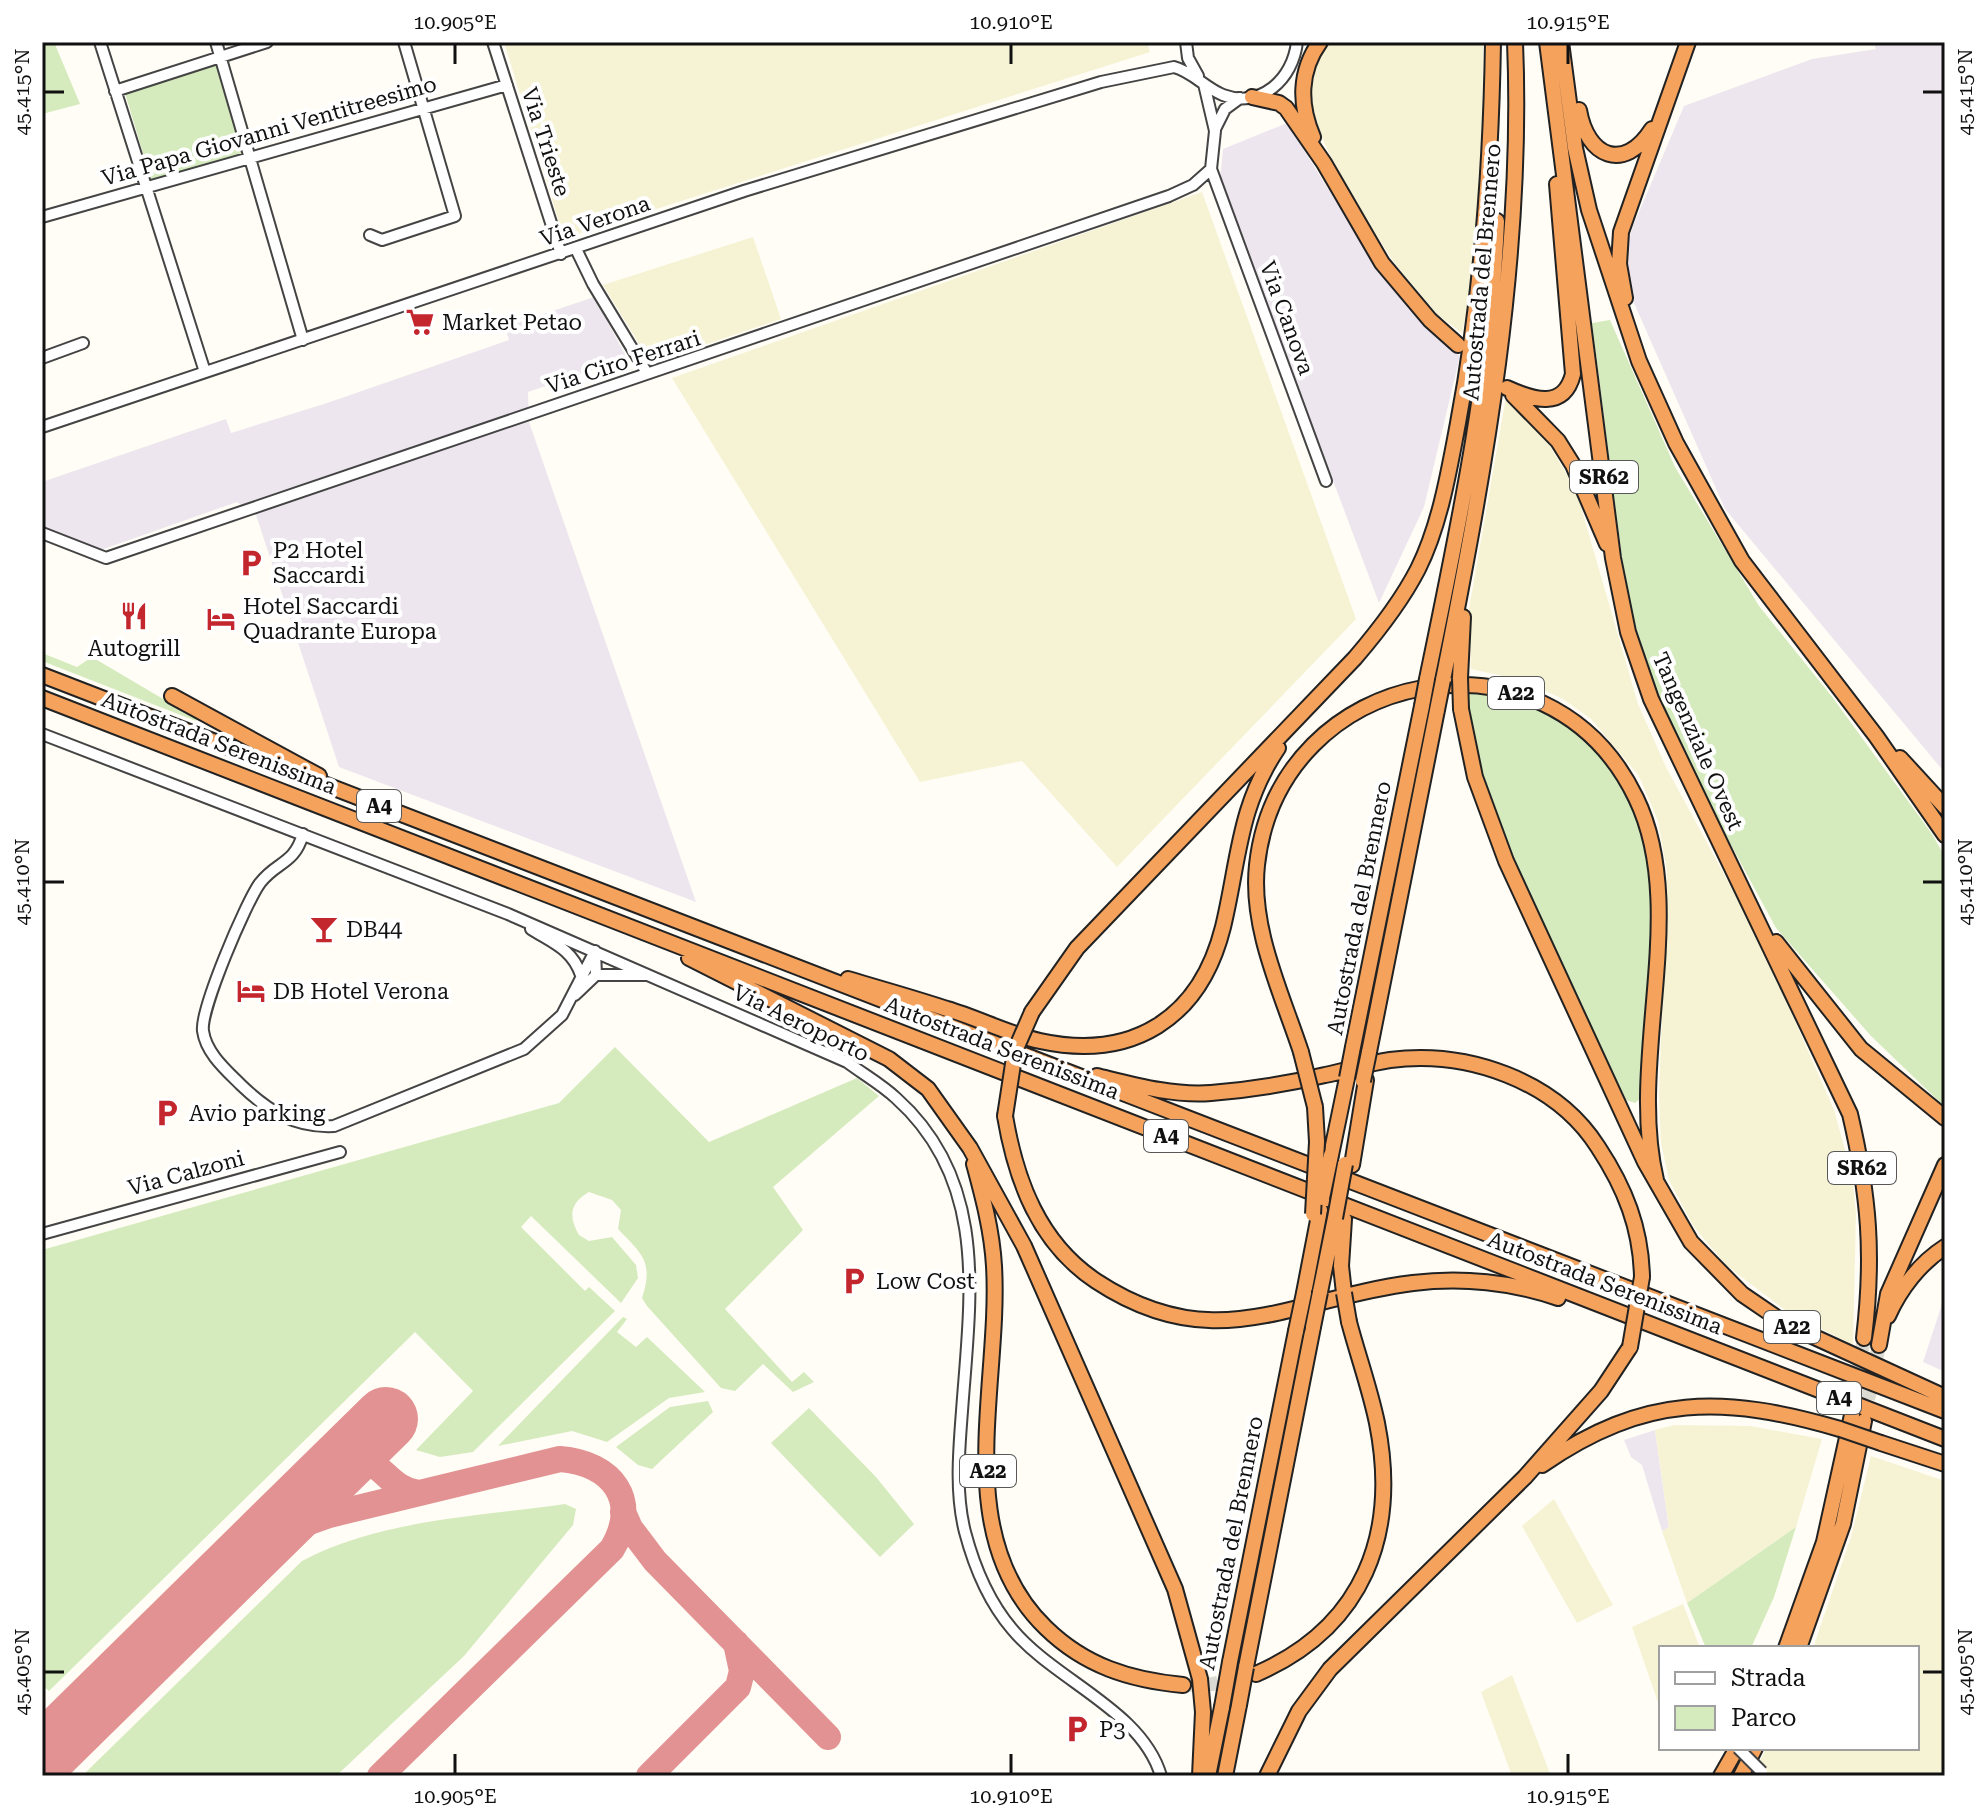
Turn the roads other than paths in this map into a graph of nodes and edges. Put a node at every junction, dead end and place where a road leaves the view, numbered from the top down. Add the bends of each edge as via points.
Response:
1 (100, 42) edge
2 (216, 42) edge
3 (267, 42) edge
4 (404, 42) edge
5 (493, 42) edge
6 (1297, 42) edge
7 (1320, 42) edge
8 (1496, 42) edge
9 (1515, 42) edge
10 (1547, 42) edge
11 (1561, 42) edge
12 (1568, 42) edge
13 (1688, 42) edge
14 (1186, 44) edge
15 (220, 56) junction
16 (1165, 68) junction
17 (1552, 80) junction
18 (1203, 82) junction
19 (507, 85) junction
20 (115, 91) junction
21 (1246, 98) junction
22 (424, 109) junction
23 (1660, 115) junction
24 (1215, 131) junction
25 (250, 157) junction
26 (1324, 163) junction
27 (1211, 169) junction
28 (145, 186) junction
29 (42, 217) edge
30 (370, 235) dead end
31 (576, 249) junction
32 (561, 254) junction
33 (303, 340) junction
34 (83, 343) dead end
35 (1458, 345) dead end
36 (42, 358) edge
37 (1639, 361) junction
38 (205, 372) junction
39 (647, 373) junction
40 (42, 427) edge
41 (1326, 481) dead end
42 (42, 533) edge
43 (1467, 552) junction
44 (1613, 558) junction
45 (42, 675) edge
46 (172, 696) dead end
47 (42, 698) edge
48 (1429, 708) junction
49 (1298, 718) junction
50 (42, 734) edge
51 (1876, 736) junction
52 (347, 794) junction
53 (1945, 807) edge
54 (303, 834) junction
55 (1945, 835) edge
56 (508, 914) junction
57 (598, 914) junction
58 (1757, 915) junction
59 (716, 937) junction
60 (595, 951) junction
61 (581, 975) junction
62 (596, 975) junction
63 (650, 975) junction
64 (575, 995) junction
65 (1037, 1061) junction
66 (1945, 1118) edge
67 (970, 1148) junction
68 (340, 1152) dead end
69 (1945, 1165) edge
70 (1656, 1180) junction
71 (1316, 1212) junction
72 (1339, 1219) junction
73 (42, 1234) edge
74 (1945, 1247) edge
75 (1864, 1338) tunnel mouth
76 (1846, 1354) joint
77 (1734, 1357) junction
78 (1945, 1397) edge
79 (1945, 1411) edge
80 (1945, 1439) edge
81 (1945, 1464) edge
82 (1525, 1477) junction
83 (1787, 1646) edge
84 (1800, 1646) edge
85 (1251, 1670) junction
86 (1183, 1685) tunnel mouth
87 (1736, 1750) edge
88 (1739, 1750) edge
89 (1754, 1750) edge
90 (1763, 1774) edge
91 (1161, 1776) edge
92 (1200, 1776) edge
93 (1208, 1776) edge
94 (1225, 1776) edge
95 (1267, 1776) edge
96 (1721, 1776) edge
97 (1741, 1776) edge

1 - 20 street
2 - 15 street
3 - 15 street
4 - 22 street
5 - 19 street, Via Trieste
6 - 21 street via 1285,78
7 - 26 highway via 1304,79 1302,103
8 - 48 highway, Autostrada del Brennero, bridge via 1499,153 1490,312 1474,430 1427,679
8 - 49 highway via 1487,234 1469,365 1442,499 1419,567 1393,613
9 - 43 highway, Autostrada del Brennero via 1515,175 1505,312
10 - 17 highway, Tangenziale Ovest / SR62
11 - 37 highway via 1589,210
12 - 23 highway via 1582,127 1595,147 1615,155 1637,149
13 - 23 highway
14 - 16 street
14 - 18 street via 1193,71
15 - 20 street
15 - 25 street
16 - 18 street via 1181,69
16 - 31 street, Via Verona via 888,146
17 - 44 highway, Tangenziale Ovest / SR62
17 - 44 highway, SR62 via 1573,374 1565,392 1550,400 1535,400 1507,388 1558,441 1573,465
18 - 21 street via 1221,94
18 - 24 street
19 - 22 street, Via Papa Giovanni Ventitreesimo
19 - 32 street, Via Trieste
20 - 28 street
21 - 24 street via 1225,109
21 - 26 highway via 1286,108
22 - 25 street, Via Papa Giovanni Ventitreesimo
22 - 30 street via 455,216 382,240
23 - 37 highway via 1620,242 1620,275
24 - 27 street
25 - 28 street, Via Papa Giovanni Ventitreesimo
25 - 33 street
26 - 35 highway via 1382,263
27 - 39 street, Via Ciro Ferrari via 1169,196
27 - 41 street, Via Canova
28 - 29 street, Via Papa Giovanni Ventitreesimo
28 - 38 street
31 - 32 street, Via Verona
31 - 39 street
32 - 33 street, Via Verona
33 - 38 street, Via Verona
34 - 36 street
37 - 51 highway via 1725,536
38 - 40 street, Via Verona
39 - 42 street, Via Ciro Ferrari via 106,558
43 - 48 highway, Autostrada del Brennero, bridge via 1443,680
43 - 70 highway, A22, bridge via 1461,709 1475,777 1502,851
44 - 58 highway, Tangenziale Ovest / SR62 via 1628,632 1651,699
45 - 52 highway, Autostrada Serenissima / A4
46 - 52 highway
47 - 57 highway, Autostrada Serenissima / A4
48 - 71 highway, Autostrada del Brennero, bridge
48 - 72 highway, Autostrada del Brennero, bridge
49 - 59 highway via 1251,795 1223,925 1203,981 1172,1016 1127,1041 1097,1046 1041,1041
49 - 77 highway, bridge via 1077,948 1032,1012 1015,1051 1005,1116 1012,1155 1044,1229 1065,1256 1113,1292 1171,1317 1243,1320 1412,1283 1474,1281 1538,1291
50 - 54 street, Via Aeroporto
51 - 53 highway
51 - 55 highway
52 - 59 highway, Autostrada Serenissima / A4
54 - 56 street, Via Aeroporto
54 - 64 street via 298,851 256,889 202,1020 207,1046 218,1061 272,1111 301,1124 334,1126 524,1049 545,1033
56 - 60 street, Via Aeroporto
56 - 61 street via 566,949
57 - 67 highway, A4 via 889,1059 928,1089
57 - 77 highway, Autostrada Serenissima / A4
58 - 66 highway via 1861,1049
58 - 75 highway, Tangenziale Ovest / SR62 via 1850,1114 1869,1223
59 - 65 highway, Autostrada Serenissima / A4
60 - 61 street
60 - 62 street
60 - 63 street, Via Aeroporto
61 - 64 street
62 - 63 street
62 - 64 street
63 - 91 street, Via Aeroporto via 847,1062 896,1098 944,1159 963,1202 971,1253 959,1486 974,1562 1012,1629 1135,1730
65 - 79 highway, Autostrada Serenissima / A4
65 - 82 highway, bridge via 1181,1093 1267,1087 1406,1059 1451,1060 1503,1073 1555,1101 1594,1140 1626,1196 1641,1247 1642,1277 1630,1347 1601,1391
67 - 86 highway, A22 via 994,1266 987,1464 992,1530 1004,1570 1027,1610 1061,1643 1142,1681
67 - 92 highway via 1024,1246 1162,1554 1200,1679
68 - 73 street, Via Calzoni
69 - 74 highway via 1888,1294 1880,1338 1909,1281
70 - 71 highway, A22, bridge via 1647,1107 1657,912 1649,833 1630,785 1605,751 1562,714 1525,696 1456,683 1399,692 1333,727 1291,772 1263,829 1256,889 1274,971 1315,1107
70 - 76 highway, A22 via 1691,1242 1727,1281 1786,1324
71 - 93 highway, Autostrada del Brennero, bridge
72 - 85 highway, Autostrada del Brennero, bridge via 1313,1327
72 - 85 highway, bridge via 1349,1322 1377,1422 1384,1515 1375,1554 1355,1594 1322,1634 1284,1662
76 - 78 highway, A4
77 - 80 highway, Autostrada Serenissima / A4
81 - 82 highway, bridge via 1771,1411 1682,1406 1600,1431
82 - 95 highway via 1330,1669 1299,1711
83 - 84 highway via 1824,1542 1858,1418 1843,1524
85 - 94 highway, Autostrada del Brennero, bridge
87 - 96 highway
88 - 90 street, bridge
89 - 97 highway

